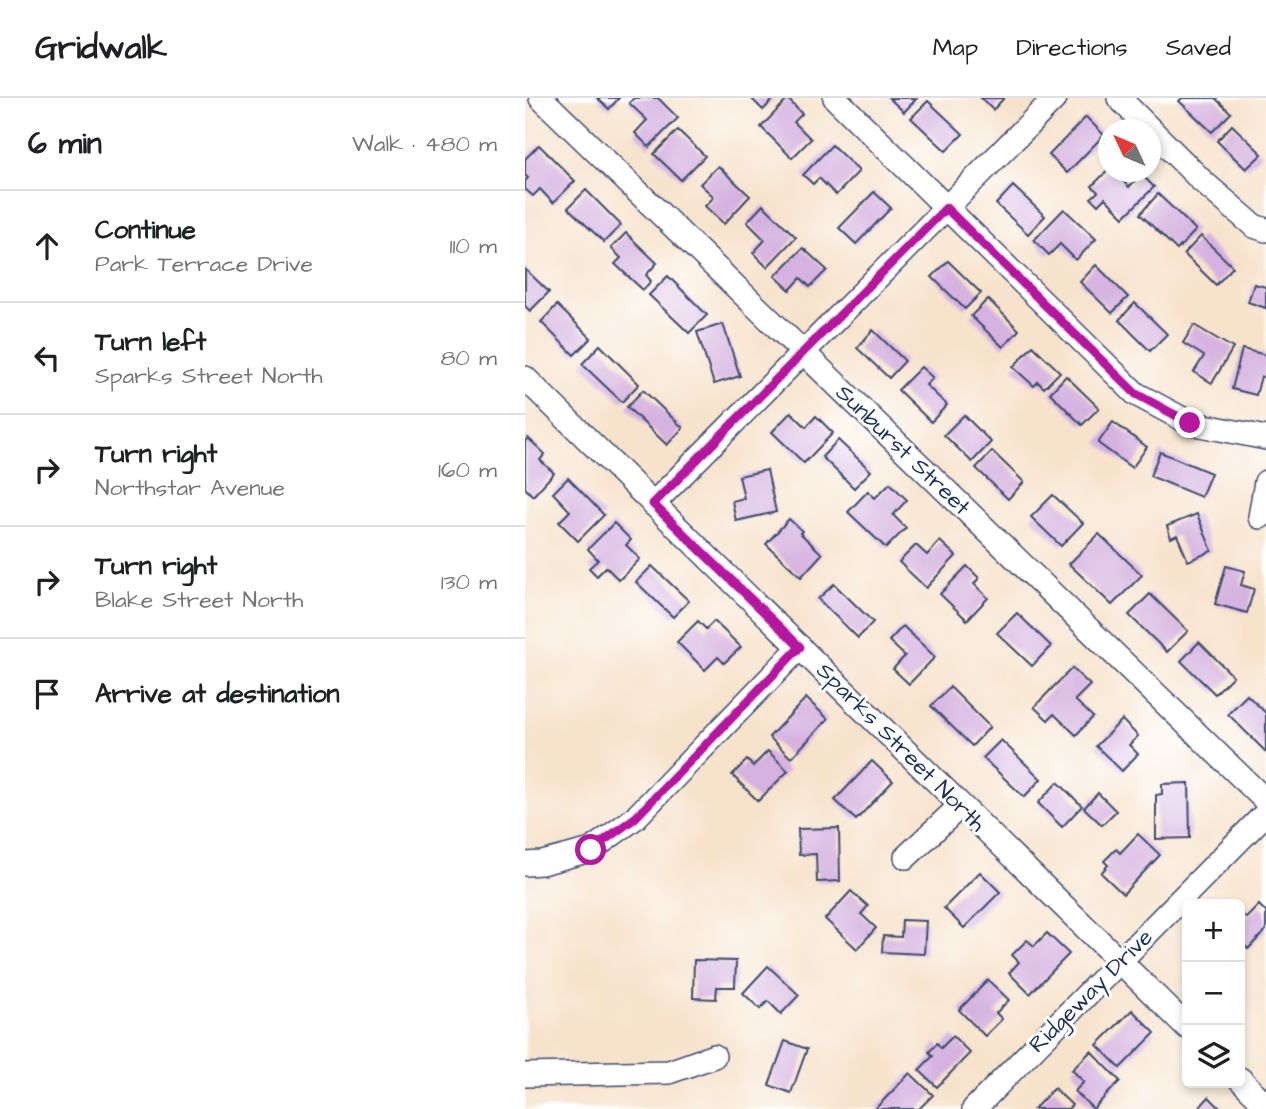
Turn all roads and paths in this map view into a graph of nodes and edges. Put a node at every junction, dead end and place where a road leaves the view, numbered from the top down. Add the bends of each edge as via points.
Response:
1 (541, 98) edge
2 (835, 98) edge
3 (1055, 98) edge
4 (1119, 98) edge
5 (946, 208) junction
6 (1266, 230) edge
7 (803, 353) junction
8 (525, 378) edge
9 (1266, 438) edge
10 (1266, 482) edge
11 (653, 504) junction
12 (1260, 517) dead end
13 (800, 647) junction
14 (1266, 801) edge
15 (960, 806) junction
16 (1266, 813) edge
17 (906, 857) dead end
18 (525, 864) edge
19 (1121, 961) junction
20 (1185, 1025) edge
21 (715, 1056) dead end
22 (525, 1075) edge
23 (1245, 1084) edge
24 (1266, 1105) edge
25 (974, 1109) edge

1 - 7 street, Sunburst Street
2 - 5 street
3 - 5 street
4 - 6 street via 1202,181 1254,226
5 - 7 street
5 - 9 street via 1136,394 1190,423
7 - 11 street
7 - 14 street, Sunburst Street
8 - 11 street, Sparks Street North
10 - 12 street
11 - 13 street, Sparks Street North
13 - 15 street, Sparks Street North
13 - 18 street via 635,818 591,850
15 - 17 street
15 - 19 street, Sparks Street North
16 - 19 street, Ridgeway Drive
19 - 20 street, Sparks Street North
19 - 25 street, Ridgeway Drive
21 - 22 street via 669,1072
23 - 24 street

